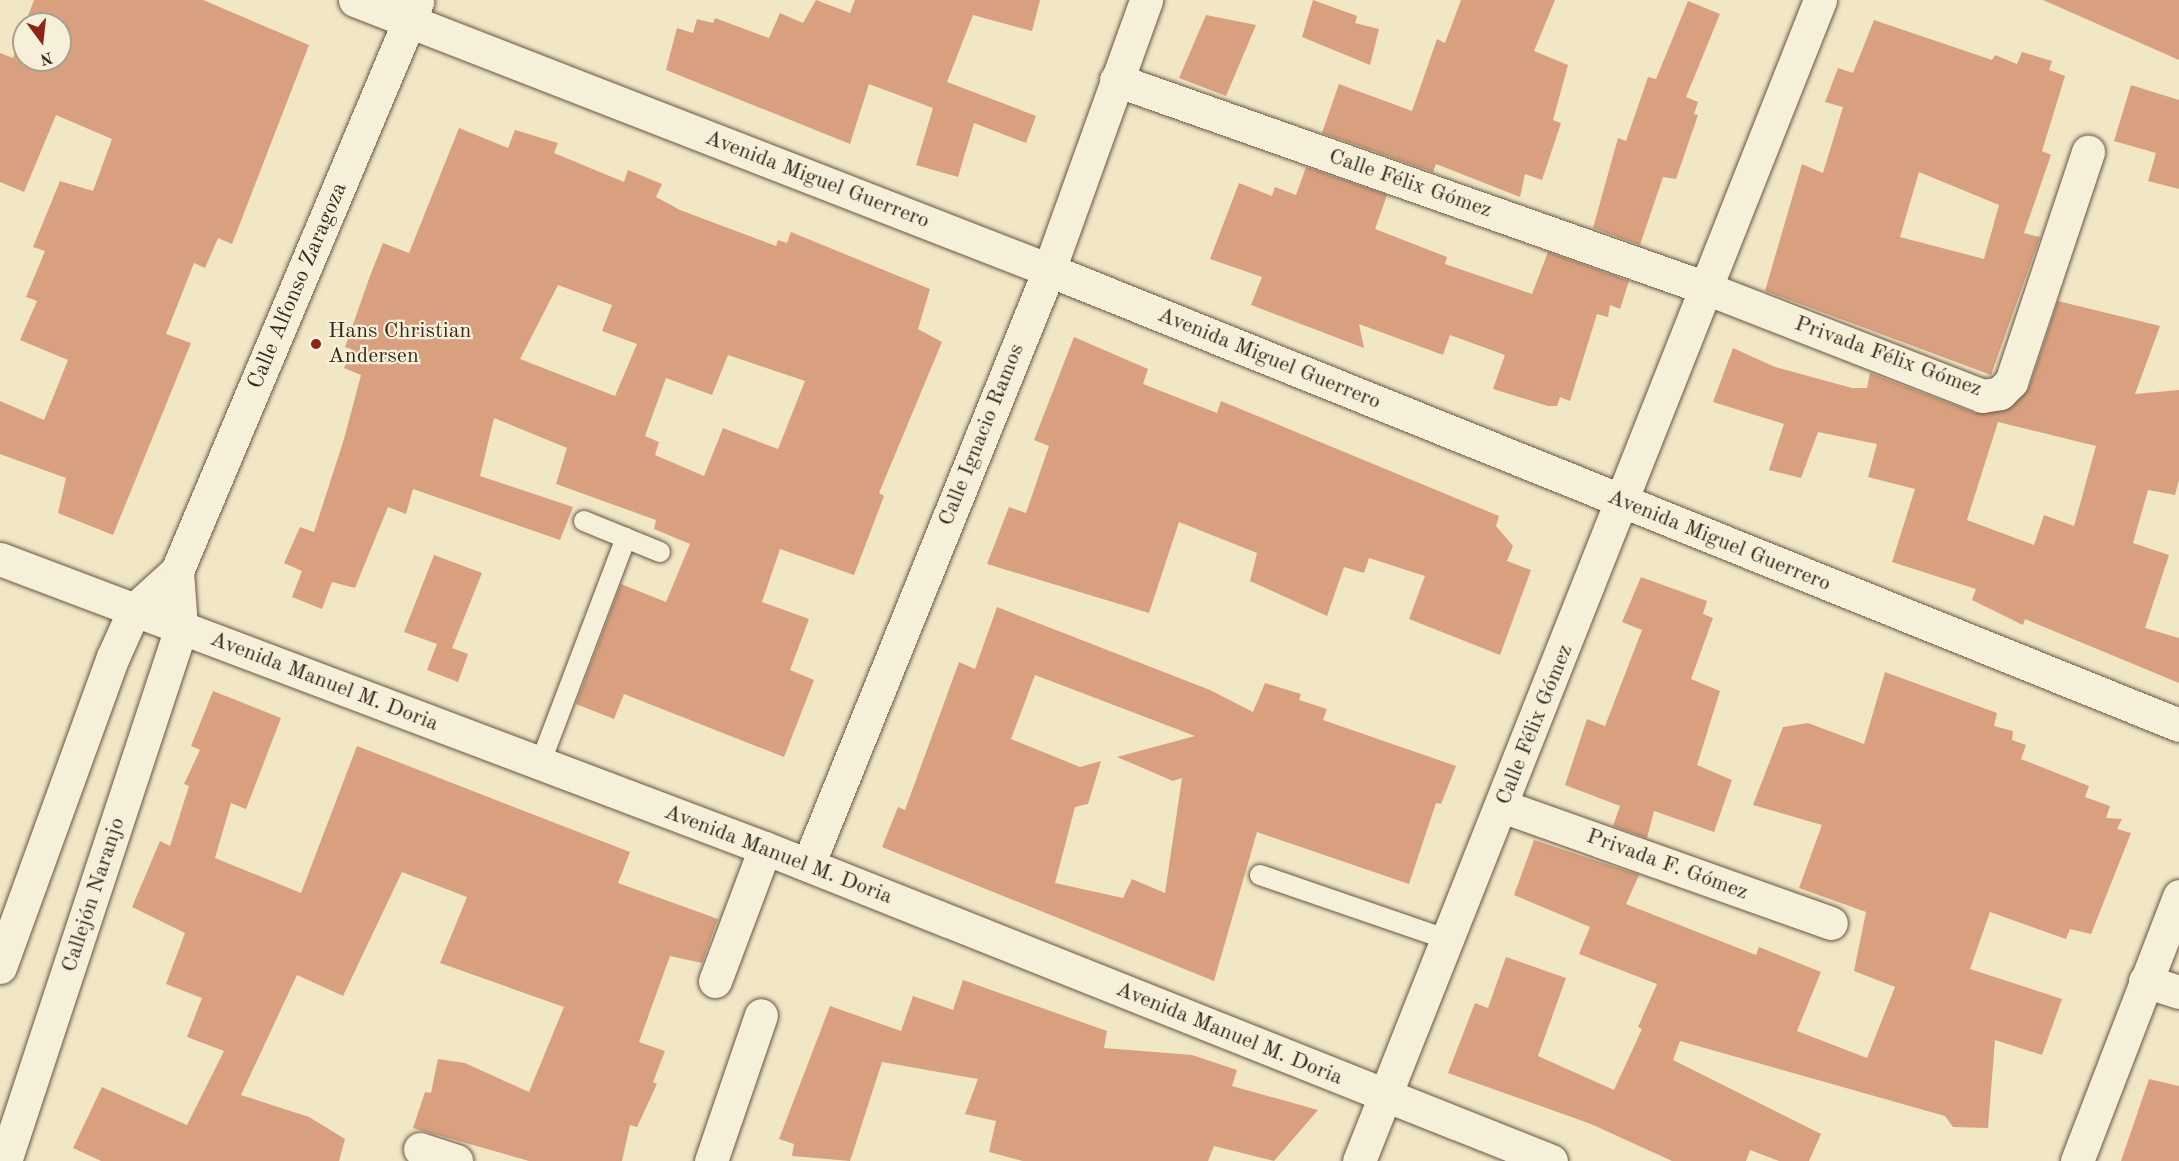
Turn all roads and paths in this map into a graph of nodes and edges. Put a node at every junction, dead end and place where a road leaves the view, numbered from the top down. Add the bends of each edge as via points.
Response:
1 (355, 0) edge
2 (1146, 0) edge
3 (1820, 0) edge
4 (414, 11) edge
5 (1116, 80) junction
6 (2088, 152) dead end
7 (1049, 270) junction
8 (1704, 287) junction
9 (1623, 502) junction
10 (584, 521) dead end
11 (626, 538) junction
12 (660, 552) dead end
13 (0, 559) edge
14 (177, 571) junction
15 (134, 610) junction
16 (181, 628) junction
17 (2179, 725) edge
18 (540, 764) junction
19 (1502, 806) junction
20 (765, 848) junction
21 (807, 865) junction
22 (1260, 875) dead end
23 (2179, 896) edge
24 (1831, 923) dead end
25 (1449, 940) junction
26 (0, 968) edge
27 (715, 981) dead end
28 (2145, 981) junction
29 (2179, 992) edge
30 (761, 1015) dead end
31 (1387, 1097) junction
32 (420, 1149) dead end
33 (5, 1161) edge
34 (456, 1161) edge
35 (711, 1161) edge
36 (1359, 1161) edge
37 (1551, 1161) edge
38 (2077, 1161) edge

1 - 4 street, Avenida Miguel Guerrero
2 - 5 street, Calle Ignacio Ramos
3 - 8 street, Calle Félix Gómez
4 - 7 street, Avenida Miguel Guerrero
4 - 14 street, Calle Alfonso Zaragoza
5 - 7 street, Calle Ignacio Ramos
5 - 8 street, Calle Félix Gómez
6 - 8 street, Privada Félix Gómez via 2011,382 2000,393 1982,396
7 - 9 street, Avenida Miguel Guerrero
7 - 21 street, Calle Ignacio Ramos
8 - 9 street, Calle Félix Gómez
9 - 17 street, Avenida Miguel Guerrero
9 - 19 street, Calle Félix Gómez
10 - 11 lane
11 - 12 lane
11 - 18 lane
13 - 15 street, Avenida Manuel M. Doria
14 - 15 street, Calle Alfonso Zaragoza
14 - 16 street, Calle Alfonso Zaragoza
15 - 16 street, Avenida Manuel M. Doria
15 - 26 street
16 - 18 street, Avenida Manuel M. Doria
16 - 33 street, Callejón Naranjo
18 - 20 street, Avenida Manuel M. Doria
19 - 24 street, Privada F. Gómez
19 - 25 street, Calle Félix Gómez
20 - 21 street, Avenida Manuel M. Doria
20 - 27 street
21 - 31 street, Avenida Manuel M. Doria
22 - 25 lane
23 - 28 street
25 - 31 street, Calle Félix Gómez
28 - 29 street
28 - 38 street
30 - 35 street
31 - 36 street, Calle Félix Gómez
31 - 37 street, Avenida Manuel M. Doria
32 - 34 street

